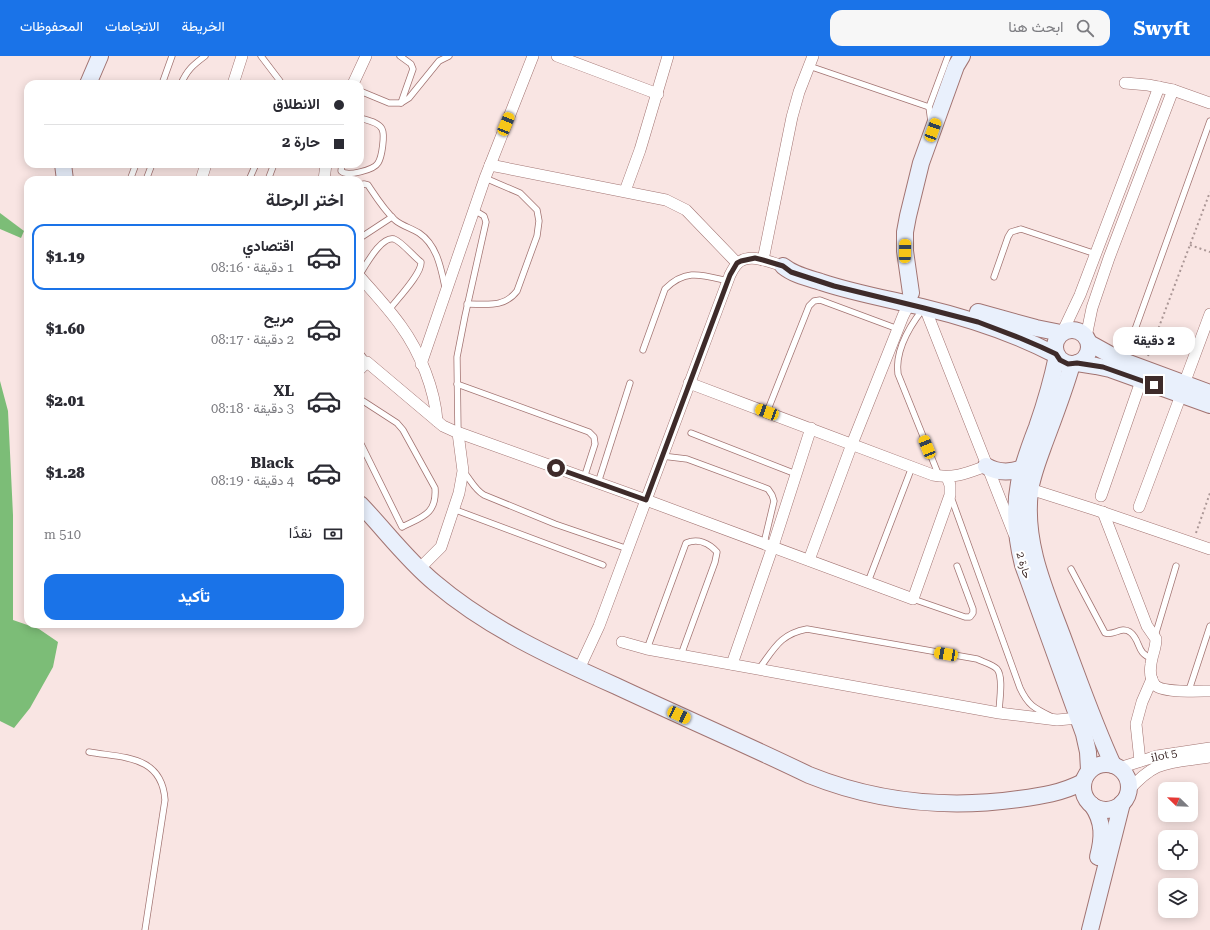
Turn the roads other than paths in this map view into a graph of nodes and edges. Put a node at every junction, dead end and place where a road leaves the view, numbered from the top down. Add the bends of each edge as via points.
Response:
1 (100, 56) edge
2 (172, 56) edge
3 (205, 56) edge
4 (242, 56) edge
5 (261, 56) edge
6 (366, 56) edge
7 (400, 56) edge
8 (449, 56) edge
9 (533, 56) edge
10 (557, 56) edge
11 (668, 56) edge
12 (948, 56) edge
13 (962, 56) edge
14 (811, 61) edge
15 (90, 80) edge
16 (163, 80) edge
17 (183, 80) edge
18 (234, 80) edge
19 (279, 80) edge
20 (355, 80) edge
21 (1125, 83) dead end
22 (1159, 87) junction
23 (1173, 90) junction
24 (364, 93) edge
25 (658, 94) junction
26 (401, 103) junction
27 (1210, 103) edge
28 (929, 108) junction
29 (364, 119) edge
30 (1210, 121) edge
31 (933, 130) junction
32 (490, 165) junction
33 (341, 168) edge
34 (485, 178) junction
35 (364, 184) edge
36 (625, 191) junction
37 (473, 210) junction
38 (392, 217) junction
39 (364, 235) edge
40 (1096, 254) junction
41 (763, 260) junction
42 (737, 263) junction
43 (783, 266) joint
44 (364, 270) edge
45 (994, 277) dead end
46 (364, 281) edge
47 (728, 281) junction
48 (446, 292) junction
49 (917, 303) junction
50 (468, 304) junction
51 (388, 311) junction
52 (1210, 314) edge
53 (898, 329) junction
54 (1062, 333) junction
55 (1087, 340) junction
56 (643, 350) dead end
57 (1057, 355) junction
58 (1123, 361) junction
59 (422, 364) junction
60 (1074, 364) junction
61 (364, 366) edge
62 (1142, 375) junction
63 (630, 383) dead end
64 (689, 383) junction
65 (457, 384) junction
66 (1182, 389) junction
67 (1210, 393) edge
68 (364, 402) edge
69 (1210, 405) edge
70 (767, 412) junction
71 (437, 421) junction
72 (811, 428) junction
73 (458, 433) junction
74 (691, 433) dead end
75 (852, 444) junction
76 (364, 450) edge
77 (662, 456) junction
78 (986, 466) junction
79 (912, 467) junction
80 (1023, 468) junction
81 (463, 471) junction
82 (796, 474) junction
83 (943, 477) junction
84 (584, 478) junction
85 (598, 483) junction
86 (1030, 489) junction
87 (950, 495) junction
88 (1100, 496) dead end
89 (646, 500) junction
90 (1139, 507) dead end
91 (364, 508) edge
92 (453, 509) junction
93 (1103, 512) junction
94 (768, 544) junction
95 (1018, 546) junction
96 (628, 549) junction
97 (1210, 549) edge
98 (809, 560) junction
99 (603, 565) dead end
100 (957, 566) dead end
101 (1176, 566) dead end
102 (419, 568) junction
103 (1071, 569) dead end
104 (868, 582) junction
105 (913, 599) junction
106 (1210, 626) edge
107 (1155, 636) junction
108 (622, 642) dead end
109 (647, 649) junction
110 (681, 655) junction
111 (1152, 658) junction
112 (732, 664) junction
113 (579, 669) junction
114 (759, 669) junction
115 (1152, 679) junction
116 (1189, 690) junction
117 (1210, 691) edge
118 (998, 713) junction
119 (1079, 718) junction
120 (1057, 720) junction
121 (1210, 748) edge
122 (89, 752) dead end
123 (1210, 757) edge
124 (1140, 761) junction
125 (1116, 766) junction
126 (1086, 776) junction
127 (1047, 795) junction
128 (1125, 797) junction
129 (1089, 803) junction
130 (145, 930) edge
131 (1079, 930) edge
132 (1090, 930) edge

1 - 15 street
2 - 16 lane
3 - 17 lane via 192,66
4 - 18 street
5 - 19 lane
6 - 20 street
7 - 26 lane via 413,68
8 - 26 lane via 440,61 410,98
9 - 32 street
10 - 25 street
11 - 25 street
12 - 28 lane
13 - 31 street
14 - 28 lane
14 - 41 street via 792,117
21 - 22 street
22 - 23 street
22 - 40 street
23 - 27 street
23 - 55 street via 1109,258 1092,308
24 - 26 lane via 389,103
25 - 36 street
28 - 31 lane
29 - 33 lane via 382,128 383,142 379,162 374,167 349,174 341,171
30 - 58 lane
31 - 49 street via 921,163 906,232 905,251
32 - 34 street
32 - 36 street
34 - 37 street
34 - 50 lane via 520,193 531,203 537,210 537,236 511,298 501,303
35 - 38 lane via 368,185
36 - 42 street via 666,200 686,210
37 - 48 street
37 - 50 lane via 484,216 486,222
38 - 39 lane
38 - 48 lane via 428,241 436,253
40 - 45 lane via 1021,229 1011,232 1008,237
40 - 54 street
41 - 42 street via 755,258
41 - 43 street
42 - 47 street
43 - 49 street via 791,272 834,286
44 - 51 lane via 387,239 399,242 421,262 417,274
46 - 51 street
47 - 56 lane via 699,274 686,275 672,282 665,289
47 - 64 street
48 - 59 street
49 - 53 street
49 - 54 street
49 - 57 street via 985,325
49 - 78 street
49 - 83 lane via 897,368
50 - 65 lane via 458,357
51 - 59 street via 401,326
52 - 66 street
53 - 70 lane via 820,300 814,301 809,306
53 - 75 street
54 - 55 street via 1070,330 1079,331
54 - 57 street via 1055,343
55 - 58 street
55 - 60 street via 1087,355
57 - 60 street via 1064,362
57 - 80 street, حارة 2 via 1048,393
58 - 62 street
59 - 71 street via 436,404
60 - 62 street
60 - 86 street, حارة 2
61 - 71 street
62 - 66 street
62 - 88 street
63 - 85 lane
64 - 70 street
64 - 77 street
65 - 73 lane
65 - 84 lane via 589,432 594,437 595,444
66 - 67 street
66 - 69 street
66 - 90 street
68 - 76 lane via 397,423 403,430 435,488 436,498 426,515 402,527
70 - 72 street
71 - 73 street
72 - 75 street
72 - 82 street
73 - 81 street
73 - 84 street
74 - 82 lane
75 - 79 street
75 - 98 street
77 - 89 street
77 - 94 lane via 687,459 768,490 774,501
78 - 80 street via 1004,472
78 - 83 street via 963,474
78 - 95 street
79 - 83 street
79 - 104 lane
80 - 95 street, حارة 2 via 1016,514
81 - 92 street
81 - 96 lane via 476,490 484,495 555,524
82 - 94 street
83 - 87 street via 950,485
84 - 85 street
85 - 89 street
86 - 93 street
86 - 125 street, حارة 2 via 1032,549 1096,726
87 - 105 street
87 - 120 lane via 1025,700
89 - 94 street
89 - 96 street
91 - 102 street
92 - 99 lane
92 - 102 street via 441,547
93 - 97 street
93 - 107 street via 1147,626
94 - 98 street
94 - 112 street
95 - 119 street, حارة 2
96 - 113 street via 599,626
98 - 104 street
100 - 105 lane via 973,609 970,617
101 - 107 lane
102 - 113 street via 436,584 479,615 506,632
103 - 111 lane via 1105,633 1121,630 1129,632 1134,636 1144,655
104 - 105 street
106 - 116 lane
107 - 111 street
108 - 109 street
109 - 110 street
109 - 110 lane via 686,543 692,540 701,541 712,546 717,552
110 - 112 street
111 - 115 street
112 - 114 street
113 - 127 street via 808,775 844,788 892,799 923,802 983,802
114 - 118 street
114 - 118 lane via 786,636 807,629 977,659 997,670 1001,677
115 - 116 street via 1160,688
115 - 124 street via 1136,724
116 - 117 street
118 - 120 street
119 - 120 street
119 - 126 street, حارة 2 via 1087,746
121 - 124 street, ilot 5
122 - 130 lane via 143,762 151,767 162,782 165,800
123 - 128 street via 1156,767 1145,774
124 - 125 street, ilot 5
125 - 126 street via 1101,764
125 - 128 street via 1127,778
126 - 127 street via 1071,788
126 - 129 street via 1084,795
127 - 129 street via 1065,796
128 - 129 street via 1111,809 1104,810
128 - 132 street
129 - 131 street via 1096,812 1101,826 1101,842

